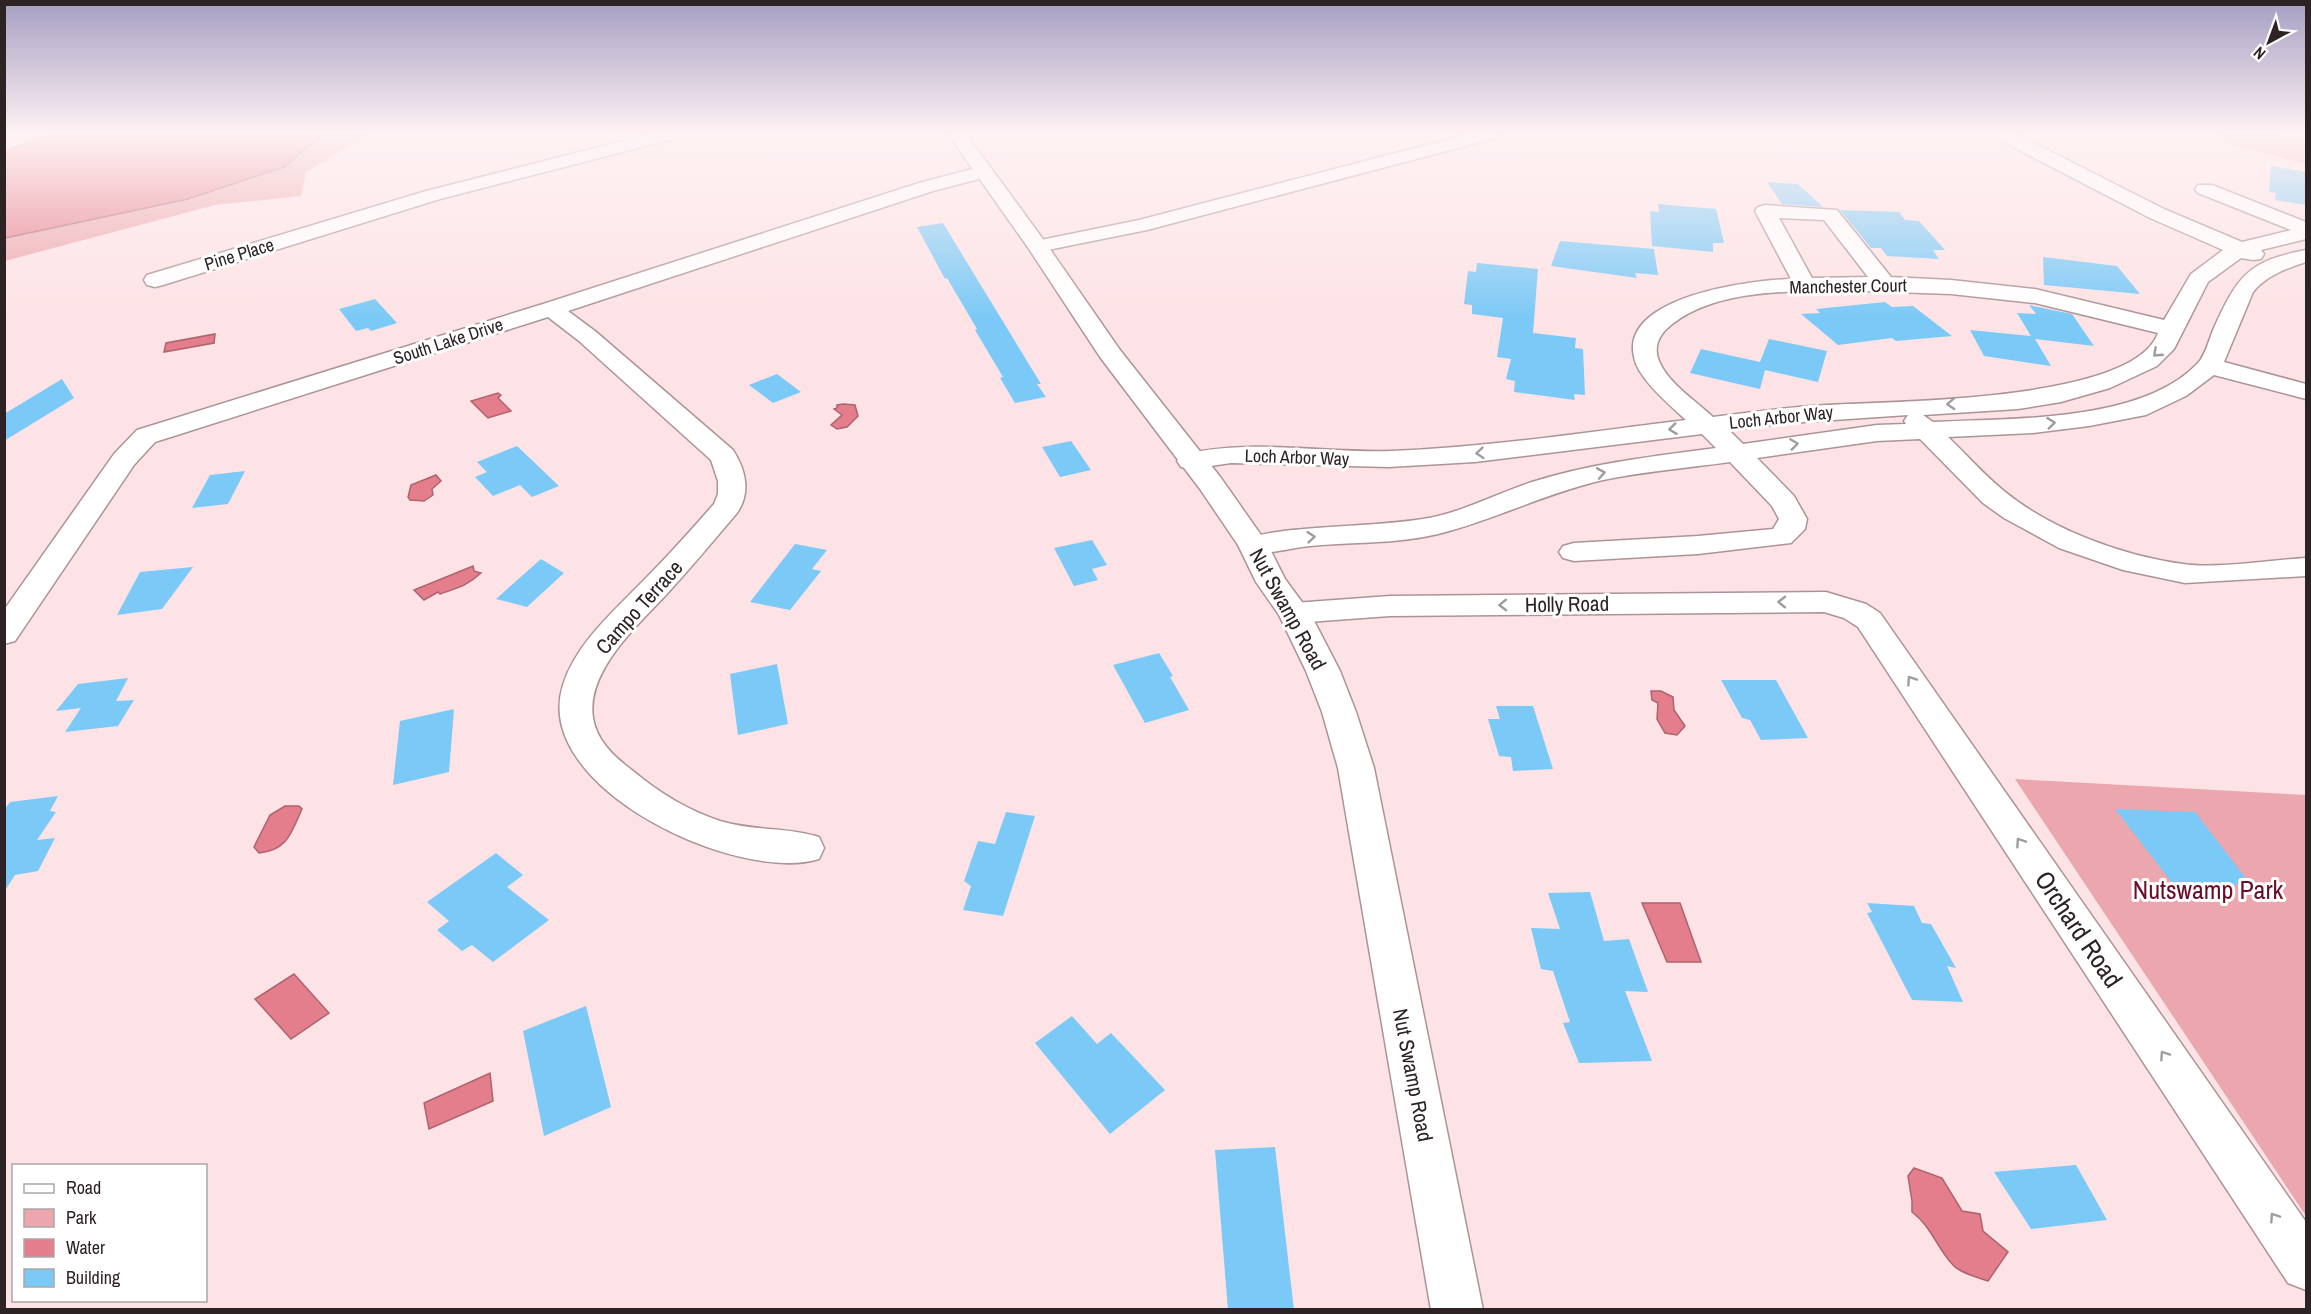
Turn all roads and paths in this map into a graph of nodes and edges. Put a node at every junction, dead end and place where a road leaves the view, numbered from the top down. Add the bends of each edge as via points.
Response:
1 (432, 195) edge
2 (900, 195) edge
3 (1000, 195) edge
4 (1249, 195) edge
5 (2120, 195) edge
6 (2220, 195) edge
7 (2307, 231) edge
8 (1038, 246) junction
9 (2241, 249) junction
10 (2307, 256) edge
11 (2280, 263) junction
12 (155, 280) dead end
13 (1884, 283) junction
14 (1805, 285) junction
15 (2186, 303) junction
16 (551, 309) junction
17 (2231, 314) junction
18 (2171, 329) junction
19 (2210, 366) junction
20 (2307, 392) edge
21 (1987, 402) junction
22 (1904, 406) junction
23 (1707, 425) junction
24 (2010, 427) junction
25 (1926, 430) junction
26 (1538, 447) junction
27 (1734, 453) junction
28 (1191, 461) junction
29 (1567, 480) junction
30 (1253, 545) junction
31 (1574, 552) dead end
32 (2307, 567) edge
33 (1840, 605) joint
34 (1294, 613) junction
35 (4, 634) edge
36 (805, 848) dead end
37 (2307, 1265) edge
38 (1457, 1310) edge

1 - 12 street, Pine Place
2 - 16 street, South Lake Drive
3 - 8 street, Nut Swamp Road
4 - 8 street via 1140,226
5 - 9 street via 2201,235
6 - 7 street
7 - 9 street, Loch Arbor Way
8 - 28 street, Nut Swamp Road via 1109,352
9 - 11 street
9 - 15 street, Loch Arbor Way via 2209,269
10 - 11 street, Loch Arbor Way
11 - 17 street, Loch Arbor Way via 2251,280
13 - 14 street, Manchester Court
13 - 14 street via 1830,214 1766,211
13 - 18 street, Manchester Court via 2035,297
14 - 23 street, Manchester Court via 1698,299 1672,311 1652,329 1645,345 1651,367
15 - 17 street
15 - 18 street, Loch Arbor Way
16 - 35 street, South Lake Drive via 146,436 124,460
16 - 36 street, Campo Terrace via 723,456 733,486 727,507 605,641 586,669 576,701 577,724 584,744 607,770 679,820 747,843
17 - 19 street, Loch Arbor Way
18 -> 21 street, Loch Arbor Way via 2166,344 2148,361 2101,383 2061,394
19 - 20 street
24 -> 19 street, Loch Arbor Way via 2146,407 2177,391
21 -> 22 street, Loch Arbor Way
21 - 24 street
22 - 23 street, Loch Arbor Way
22 - 25 street
23 -> 26 street, Loch Arbor Way
23 - 27 street, Manchester Court
24 - 25 street, Loch Arbor Way
27 -> 25 street, Loch Arbor Way
25 - 32 street via 1993,497 2069,542 2185,574
26 -> 28 street, Loch Arbor Way via 1389,459 1231,455
26 - 29 street
29 -> 27 street, Loch Arbor Way
27 - 31 street, Manchester Court via 1784,502 1793,519 1790,529 1780,537
28 - 30 street, Nut Swamp Road
30 -> 29 street, Loch Arbor Way via 1434,526
30 - 34 street, Nut Swamp Road via 1270,582
33 -> 34 street, Holly Road via 1750,602 1390,606
37 -> 33 street, Orchard Road via 1880,634 1869,620
34 - 38 street, Nut Swamp Road via 1323,671 1356,768

